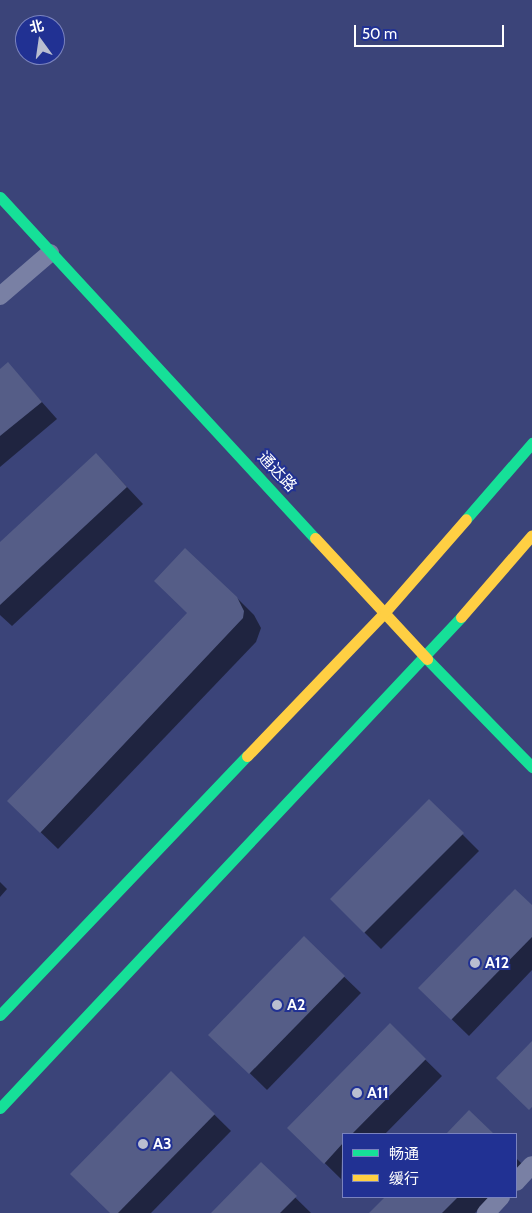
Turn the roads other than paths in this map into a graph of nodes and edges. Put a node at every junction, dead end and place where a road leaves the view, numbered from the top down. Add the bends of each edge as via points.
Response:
1 (0, 198) edge
2 (50, 253) junction
3 (0, 296) edge
4 (532, 443) edge
5 (532, 535) edge
6 (385, 612) junction
7 (426, 658) junction
8 (532, 767) edge
9 (0, 1015) edge
10 (0, 1108) edge
11 (532, 1164) edge
12 (517, 1181) edge
13 (500, 1198) edge
14 (486, 1213) edge

1 - 2 main road, 通达路
2 - 3 street
2 - 6 main road, 通达路
4 - 6 main road
5 - 7 main road
6 - 7 main road, 通达路
6 - 9 main road
7 - 8 main road, 通达路
7 - 10 main road
11 - 12 street
13 - 14 street

